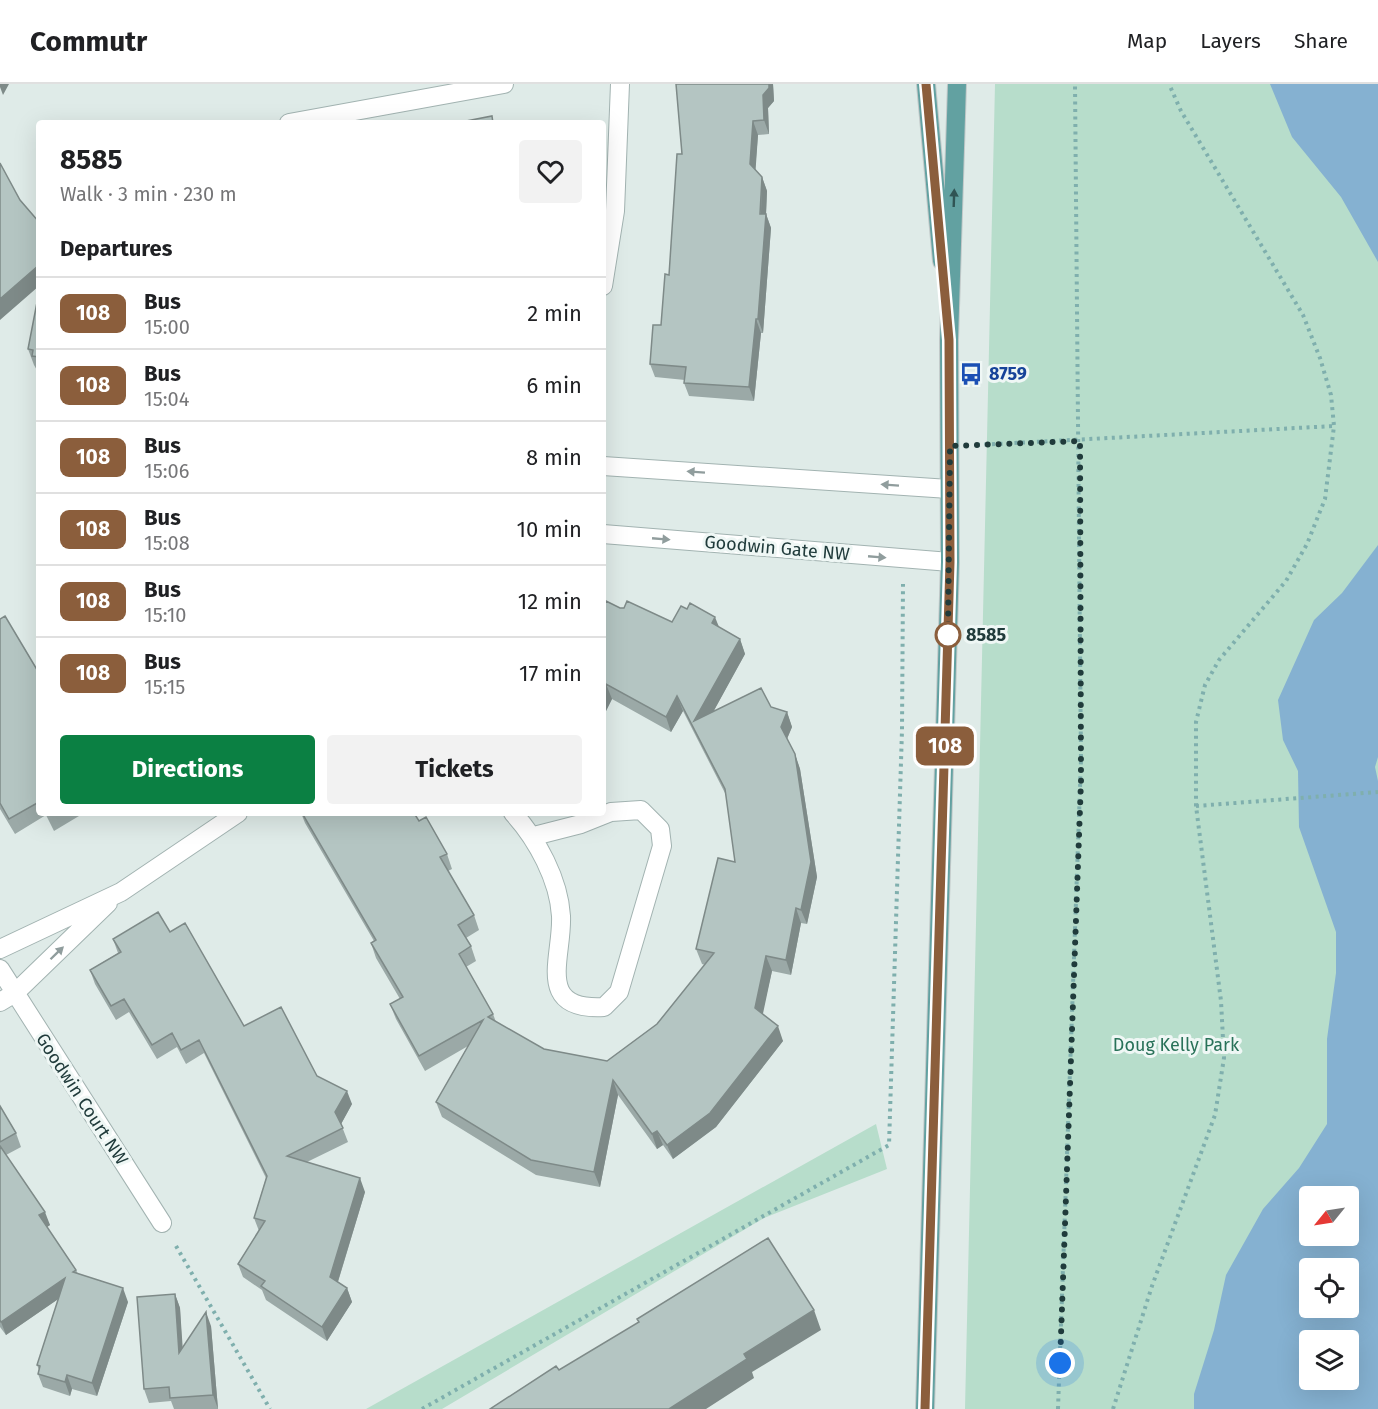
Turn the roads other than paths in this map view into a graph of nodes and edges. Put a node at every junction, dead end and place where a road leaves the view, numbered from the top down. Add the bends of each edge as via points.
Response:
1 (504, 84) edge
2 (620, 84) edge
3 (926, 84) edge
4 (957, 84) edge
5 (306, 120) edge
6 (606, 267) edge
7 (949, 340) junction
8 (606, 466) edge
9 (949, 489) junction
10 (606, 534) edge
11 (950, 562) junction
12 (606, 814) edge
13 (233, 816) edge
14 (516, 816) edge
15 (601, 816) edge
16 (534, 836) junction
17 (121, 892) junction
18 (0, 950) edge
19 (1, 971) edge
20 (7, 998) edge
21 (162, 1223) road end
22 (925, 1409) edge

1 - 5 street
2 - 6 street via 615,211
3 - 7 main road
7 -> 4 main road
7 - 9 main road
9 -> 8 street
9 - 11 main road
10 -> 11 street, Goodwin Gate NW
11 - 22 main road
12 - 16 street via 641,810 660,828 662,846 620,992 604,1008 589,1008 568,999 558,989 555,971 561,916 549,870
13 - 17 street
14 - 16 street
15 - 16 street
17 - 18 street
20 -> 17 street
19 - 20 street, Goodwin Court NW
20 - 21 street, Goodwin Court NW

